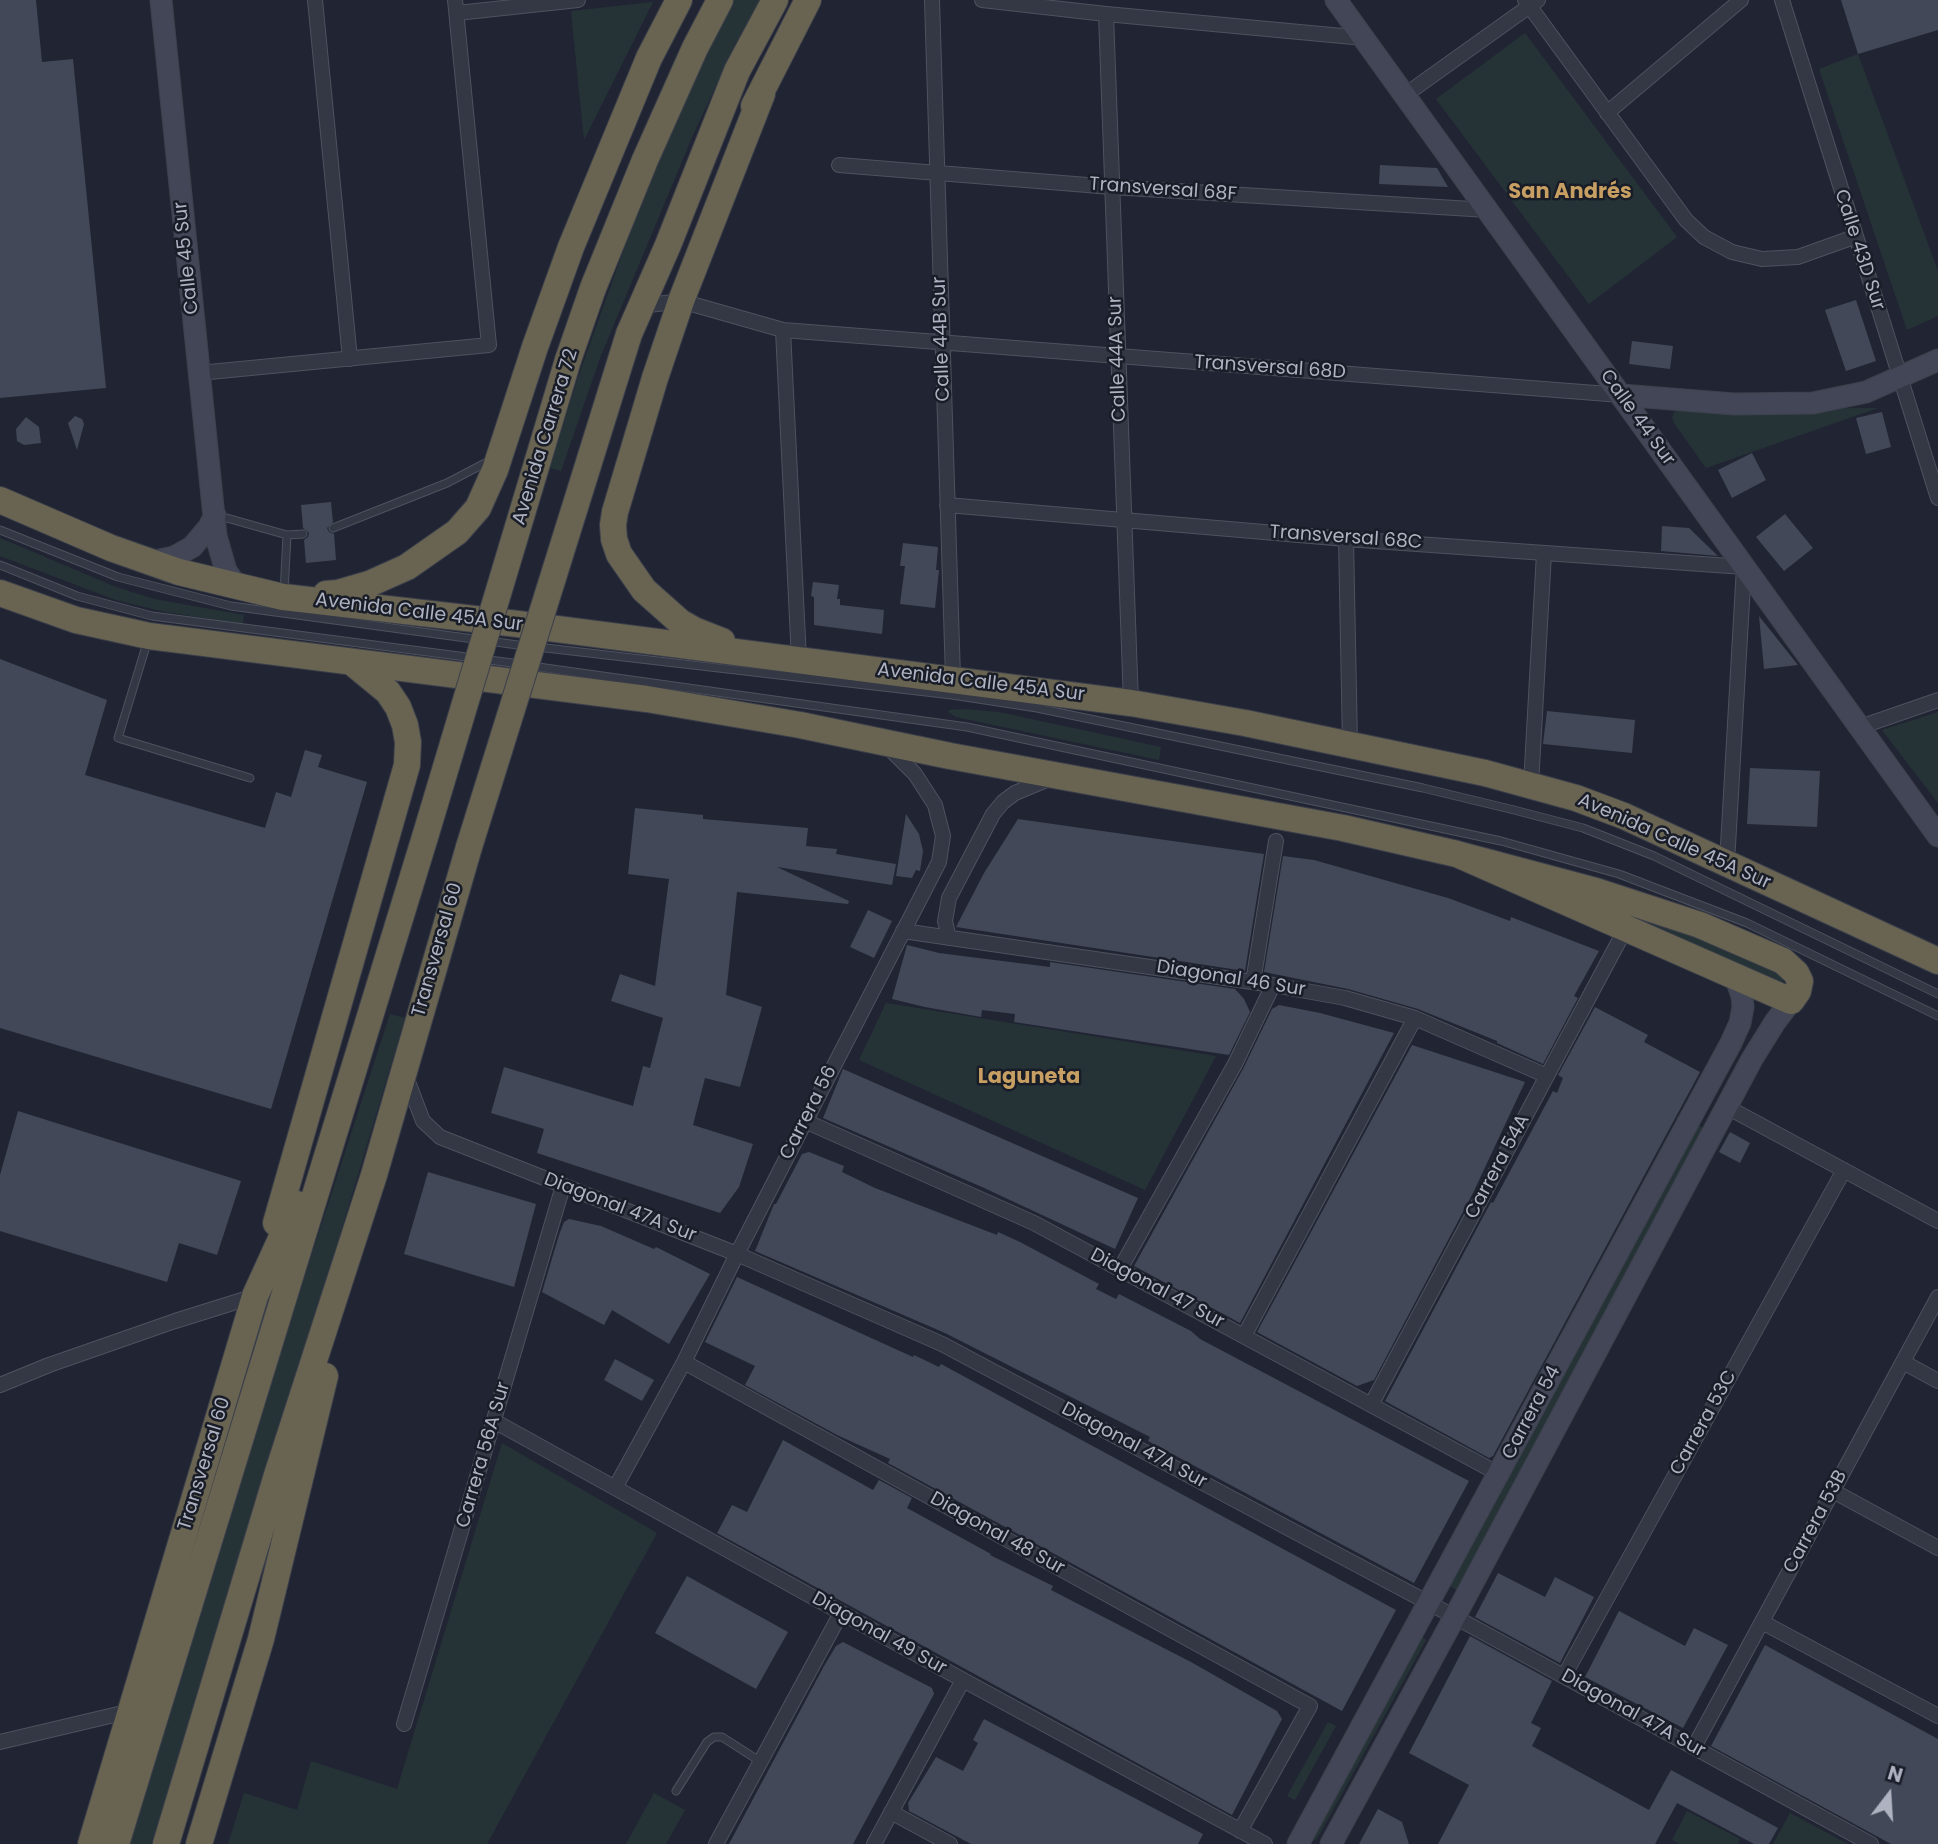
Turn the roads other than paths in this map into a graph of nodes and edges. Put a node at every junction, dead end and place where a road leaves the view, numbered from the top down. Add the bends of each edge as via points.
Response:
1 (161, 0) edge
2 (315, 0) edge
3 (578, 0) edge
4 (679, 0) edge
5 (710, 0) edge
6 (720, 0) edge
7 (775, 0) edge
8 (808, 0) edge
9 (932, 0) edge
10 (982, 0) edge
11 (1336, 0) edge
12 (1741, 0) edge
13 (1782, 0) edge
14 (1531, 3) edge
15 (456, 6) edge
16 (1106, 14) junction
17 (1364, 38) junction
18 (695, 48) junction
19 (762, 94) junction
20 (1405, 95) junction
21 (1607, 113) junction
22 (839, 165) dead end
23 (937, 173) junction
24 (1112, 187) junction
25 (1488, 210) junction
26 (1854, 237) junction
27 (668, 245) junction
28 (681, 301) junction
29 (641, 306) junction
30 (783, 330) junction
31 (942, 343) junction
32 (1118, 356) junction
33 (350, 359) junction
34 (1938, 360) edge
35 (199, 373) junction
36 (1899, 377) junction
37 (1621, 395) junction
38 (501, 452) junction
39 (1938, 498) edge
40 (0, 500) edge
41 (947, 505) junction
42 (215, 515) junction
43 (1124, 522) junction
44 (333, 528) dead end
45 (0, 530) edge
46 (303, 534) dead end
47 (287, 535) junction
48 (1346, 539) junction
49 (1544, 553) junction
50 (150, 562) junction
51 (0, 565) edge
52 (1744, 567) junction
53 (239, 588) junction
54 (0, 593) edge
55 (284, 597) junction
56 (149, 636) junction
57 (757, 655) junction
58 (799, 660) junction
59 (353, 663) junction
60 (953, 678) junction
61 (1938, 700) edge
62 (1131, 703) junction
63 (1860, 727) junction
64 (882, 742) junction
65 (1350, 745) junction
66 (1056, 776) junction
67 (250, 778) dead end
68 (1531, 785) junction
69 (1938, 836) edge
70 (425, 837) joint
71 (1276, 841) dead end
72 (1457, 853) junction
73 (1727, 863) junction
74 (1626, 928) junction
75 (903, 931) junction
76 (949, 938) junction
77 (1938, 961) edge
78 (1735, 976) junction
79 (1254, 982) junction
80 (1273, 985) junction
81 (1938, 994) edge
82 (1795, 996) junction
83 (1938, 1016) edge
84 (1415, 1018) junction
85 (404, 1070) junction
86 (1546, 1076) junction
87 (346, 1094) junction
88 (1727, 1107) junction
89 (805, 1121) junction
90 (1844, 1170) junction
91 (374, 1175) junction
92 (563, 1186) junction
93 (1938, 1221) edge
94 (737, 1254) junction
95 (1120, 1269) junction
96 (255, 1296) junction
97 (1938, 1297) edge
98 (1244, 1336) junction
99 (1569, 1345) junction
100 (684, 1362) junction
101 (1903, 1362) junction
102 (1583, 1377) junction
103 (1938, 1381) edge
104 (0, 1385) edge
105 (1371, 1405) junction
106 (494, 1421) junction
107 (229, 1471) junction
108 (1500, 1474) junction
109 (615, 1488) junction
110 (1833, 1491) junction
111 (192, 1509) junction
112 (1938, 1548) edge
113 (1430, 1604) junction
114 (841, 1614) junction
115 (1455, 1617) junction
116 (1762, 1622) junction
117 (1564, 1676) junction
118 (963, 1680) junction
119 (131, 1711) junction
120 (1938, 1716) edge
121 (404, 1724) dead end
122 (0, 1742) edge
123 (1694, 1747) junction
124 (761, 1762) junction
125 (676, 1791) dead end
126 (891, 1812) junction
127 (1240, 1831) junction
128 (91, 1844) edge
129 (117, 1844) edge
130 (166, 1844) edge
131 (199, 1844) edge
132 (716, 1844) edge
133 (874, 1844) edge
134 (950, 1844) edge
135 (1265, 1844) edge
136 (1298, 1844) edge
137 (1331, 1844) edge
138 (1871, 1844) edge

1 - 35 street, Calle 45 Sur
2 - 33 street
3 - 15 street
4 - 38 highway via 649,58 571,247
5 - 18 highway, Avenida Carrera 72
6 - 18 highway, Avenida Carrera 72
7 - 27 highway via 737,71
8 - 19 highway
9 - 23 street, Calle 44B Sur
10 - 16 street
11 - 17 street, Calle 44 Sur
12 - 21 street
13 - 26 street, Calle 43D Sur
14 - 20 street
14 - 21 street
15 - 33 street via 489,345
16 - 17 street
16 - 24 street, Calle 44A Sur
17 - 20 street, Calle 44 Sur
18 - 70 highway, Avenida Carrera 72, bridge via 640,172 568,360
19 - 27 highway
19 - 28 highway
20 - 25 street, Calle 44 Sur
21 - 26 street via 1686,220 1704,237 1732,252 1762,259 1798,257
22 - 23 street, Transversal 68F
23 - 24 street, Transversal 68F
23 - 31 street, Calle 44B Sur
24 - 25 street, Transversal 68F
24 - 32 street, Calle 44A Sur
25 - 37 street, Calle 44 Sur
26 - 36 street, Calle 43D Sur
27 - 29 highway
28 - 29 street, Transversal 68D
28 - 30 street, Transversal 68D
28 - 57 highway via 615,512 614,539 629,571 680,622
29 - 85 highway, Transversal 60, bridge via 468,847
30 - 31 street, Transversal 68D
30 - 58 street
31 - 32 street, Transversal 68D
31 - 41 street, Calle 44B Sur
32 - 37 street, Transversal 68D
32 - 43 street, Calle 44A Sur
33 - 35 street
34 - 36 street, Transversal 68D
35 - 42 street, Calle 45 Sur
36 - 37 street, Transversal 68D via 1866,392 1813,403 1734,404
36 - 39 street, Calle 43D Sur
37 - 52 street, Calle 44 Sur
38 - 44 lane via 447,483
38 - 55 highway via 478,508 426,556 388,577 338,593
40 - 50 highway, Avenida Calle 45A Sur
41 - 43 street, Transversal 68C
41 - 60 street, Calle 44B Sur
42 - 47 lane
42 - 50 street via 192,547
42 - 53 street, Calle 45 Sur via 221,556
43 - 48 street, Transversal 68C
43 - 62 street, Calle 44A Sur
45 - 81 lane via 118,577 231,606 1037,708 1460,796 1583,828 1631,846
46 - 47 lane
47 - 55 lane
48 - 49 street, Transversal 68C
48 - 65 street
49 - 52 street, Transversal 68C
49 - 68 street
50 - 53 highway, Avenida Calle 45A Sur
51 - 83 lane via 77,596 152,616 967,727 1501,841 1619,874 1747,923
52 - 63 street, Calle 44 Sur
52 - 73 street
53 - 55 highway, Avenida Calle 45A Sur
54 - 56 highway via 76,620
55 - 57 highway, Avenida Calle 45A Sur
56 - 59 highway
56 - 67 lane via 118,738
57 - 58 highway, Avenida Calle 45A Sur
58 - 60 highway, Avenida Calle 45A Sur
59 - 64 highway via 619,694
59 - 96 highway via 388,692 398,707 408,742 407,765
60 - 62 highway, Avenida Calle 45A Sur
61 - 63 street
62 - 65 highway, Avenida Calle 45A Sur
63 - 69 street, Calle 44 Sur
64 - 66 highway
64 - 75 street, Carrera 56 via 927,789 943,836 939,862
65 - 68 highway, Avenida Calle 45A Sur
66 - 72 highway
66 - 76 street via 1015,793 993,814 949,898 945,920
68 - 73 highway, Avenida Calle 45A Sur via 1624,816
70 - 87 highway, Transversal 60
71 - 79 street
72 - 74 highway
72 - 82 highway via 1700,925 1783,961 1800,981
73 - 77 highway, Avenida Calle 45A Sur
74 - 78 highway
74 - 86 street, Carrera 54A
75 - 76 street, Diagonal 46 Sur
75 - 89 street, Carrera 56
76 - 79 street, Diagonal 46 Sur
78 - 82 highway
78 - 99 street, Carrera 54 via 1743,1007 1735,1033
79 - 80 street, Diagonal 46 Sur
80 - 84 street, Diagonal 46 Sur via 1345,998
80 - 95 street via 1235,1064
82 - 88 street, Carrera 54 via 1765,1036
84 - 86 street, Diagonal 46 Sur
84 - 98 street
85 - 91 highway, Transversal 60
85 - 92 street, Diagonal 47A Sur via 431,1130
86 - 105 street, Carrera 54A
87 - 96 highway, Transversal 60
87 - 107 highway, Transversal 60
88 - 90 street
88 - 102 street, Carrera 54
89 - 94 street, Carrera 56
89 - 95 street, Diagonal 47 Sur via 996,1205
90 - 93 street
90 - 117 street, Carrera 53C
91 - 130 highway, Transversal 60 via 277,1475
91 - 131 highway, Transversal 60 via 261,1639
92 - 94 street, Diagonal 47A Sur
92 - 106 street, Carrera 56A Sur
94 - 100 street, Carrera 56
94 - 113 street, Diagonal 47A Sur via 942,1344
95 - 98 street, Diagonal 47 Sur
96 - 104 street
96 - 111 highway, Transversal 60
97 - 101 street, Carrera 53B
98 - 105 street, Diagonal 47 Sur
99 - 102 street
99 - 108 street, Carrera 54
100 - 109 street, Carrera 56
100 - 127 street, Diagonal 48 Sur via 1311,1706
101 - 103 street
101 - 110 street, Carrera 53B
102 - 115 street, Carrera 54
105 - 108 street, Diagonal 47 Sur
106 - 109 street, Diagonal 49 Sur
106 - 121 street, Carrera 56A Sur
107 - 111 highway
107 - 129 highway, Transversal 60
108 - 113 street, Carrera 54
109 - 114 street, Diagonal 49 Sur
110 - 112 street
110 - 116 street, Carrera 53B
111 - 119 highway, Transversal 60
113 - 115 street, Diagonal 47A Sur
113 - 136 street, Carrera 54
114 - 118 street, Diagonal 49 Sur
114 - 124 street
115 - 117 street, Diagonal 47A Sur
115 - 137 street, Carrera 54
116 - 120 street
116 - 123 street, Carrera 53B
117 - 123 street, Diagonal 47A Sur
118 - 126 street
118 - 127 street, Diagonal 49 Sur
119 - 122 street
119 - 128 highway, Transversal 60
123 - 138 street, Diagonal 47A Sur
124 - 125 lane via 722,1737 714,1737
124 - 132 street
126 - 133 street
126 - 134 street
127 - 135 street, Diagonal 49 Sur

